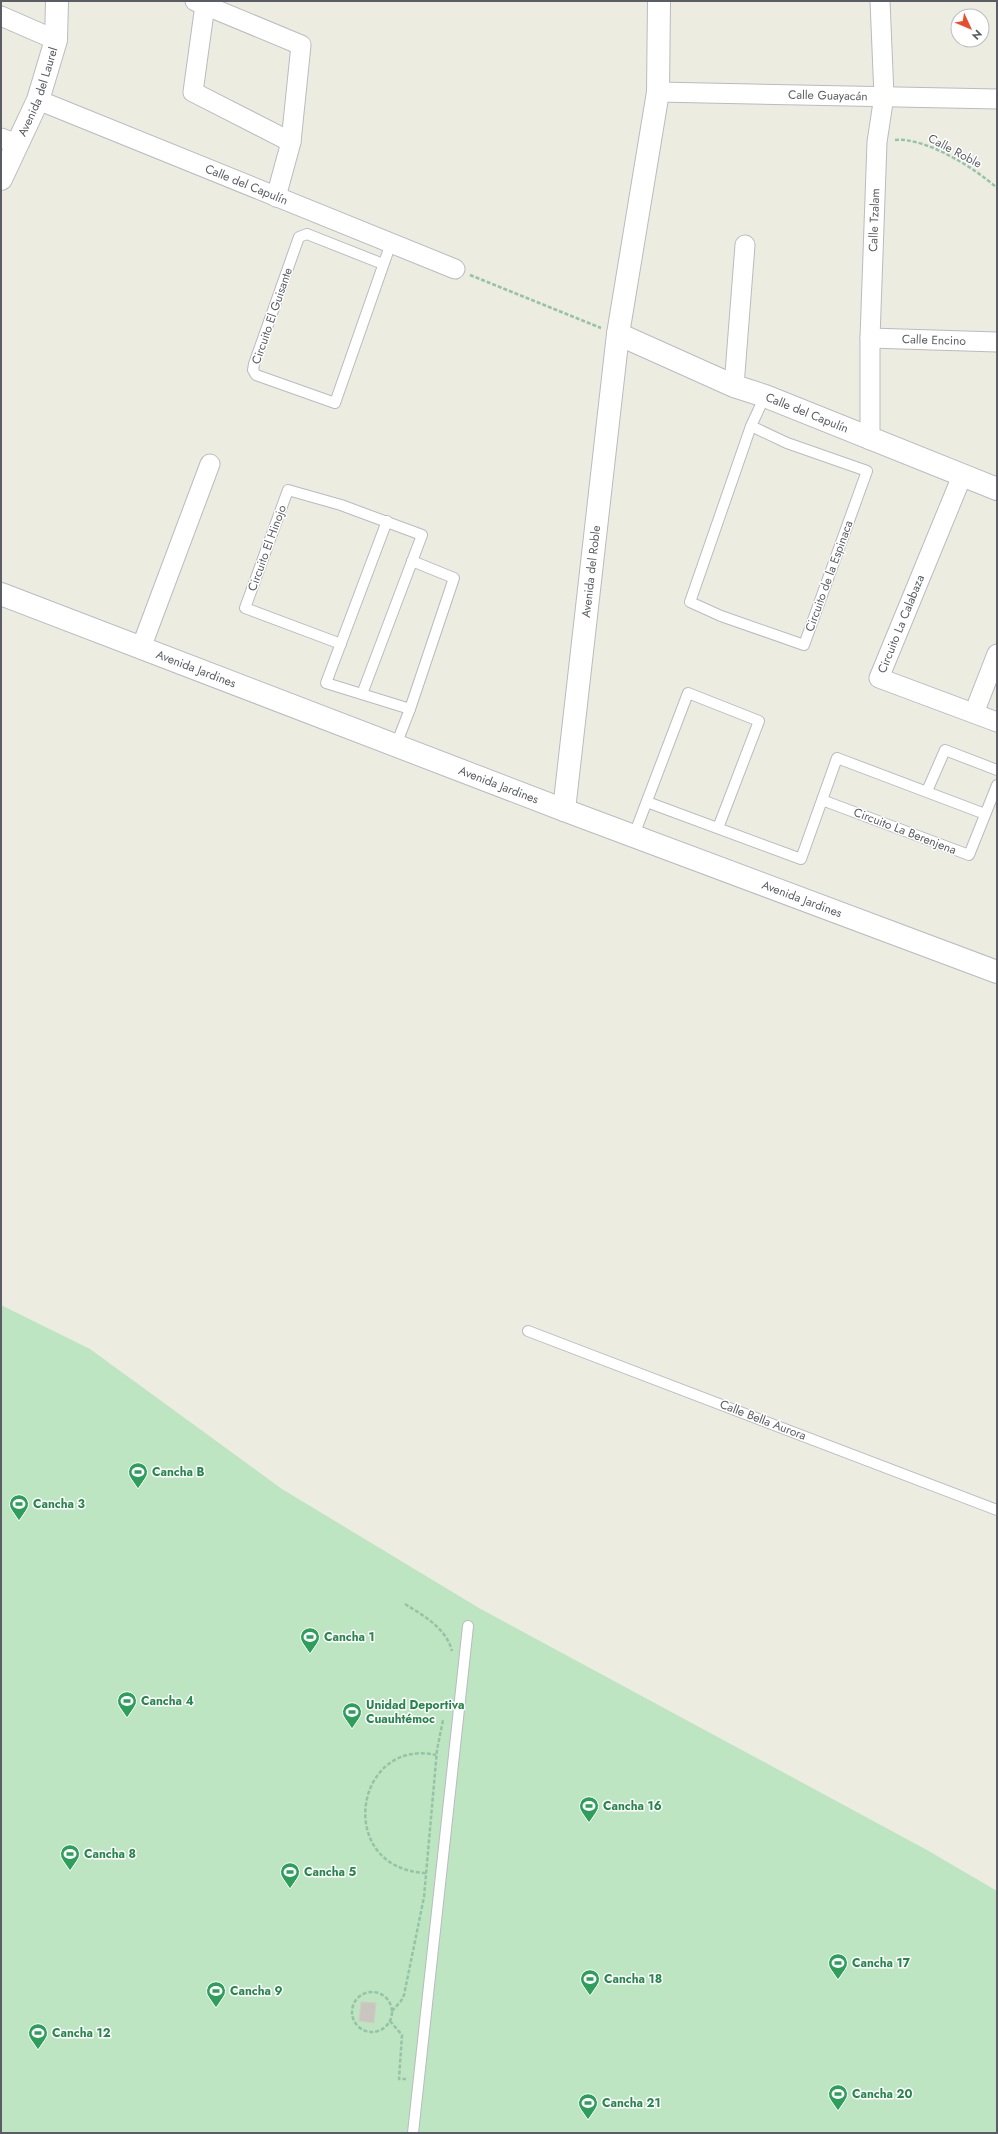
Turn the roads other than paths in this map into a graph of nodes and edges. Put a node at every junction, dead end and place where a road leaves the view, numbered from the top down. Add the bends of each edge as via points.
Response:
1 (57, 1) edge
2 (659, 1) edge
3 (880, 1) edge
4 (200, 3) edge
5 (1, 16) edge
6 (56, 40) junction
7 (658, 92) junction
8 (884, 96) junction
9 (997, 99) edge
10 (38, 100) junction
11 (9, 141) edge
12 (291, 142) junction
13 (1, 179) edge
14 (276, 197) junction
15 (391, 243) junction
16 (745, 245) dead end
17 (383, 264) junction
18 (455, 269) road end
19 (618, 334) junction
20 (870, 338) junction
21 (997, 342) edge
22 (734, 386) junction
23 (765, 396) junction
24 (751, 426) junction
25 (870, 440) junction
26 (210, 464) dead end
27 (962, 476) junction
28 (997, 489) edge
29 (387, 521) junction
30 (412, 561) junction
31 (1, 594) edge
32 (341, 644) junction
33 (141, 648) junction
34 (997, 654) edge
35 (362, 694) junction
36 (410, 709) junction
37 (974, 713) junction
38 (997, 722) edge
39 (396, 745) junction
40 (997, 770) edge
41 (997, 785) edge
42 (927, 791) junction
43 (822, 800) junction
44 (647, 802) junction
45 (564, 810) junction
46 (985, 814) junction
47 (718, 828) junction
48 (634, 835) junction
49 (997, 972) edge
50 (528, 1331) dead end
51 (997, 1510) edge
52 (468, 1626) dead end
53 (413, 2133) edge

1 - 6 street, Avenida del Laurel
2 - 7 street, Avenida del Roble
3 - 8 street, Calle Tzalam
4 - 12 street via 193,92
4 - 12 street via 301,45
5 - 6 street
6 - 10 street, Avenida del Laurel
7 - 8 street, Calle Guayacán
7 - 19 street, Avenida del Roble
8 - 9 street, Calle Guayacán
8 - 20 street, Calle Tzalam via 877,142
10 - 11 street, Avenida del Laurel
10 - 14 street, Calle del Capulín
11 - 13 street, Avenida del Laurel
12 - 14 street
14 - 15 street, Calle del Capulín
15 - 17 lane, Circuito El Guisante
15 - 18 street, Calle del Capulín
16 - 22 street
17 - 17 lane, Circuito El Guisante via 307,234 299,237 254,364 253,370 256,375 335,402
19 - 22 street, Calle del Capulín
19 - 45 street, Avenida del Roble
20 - 21 street, Calle Encino
20 - 25 street, Calle Tzalam
22 - 23 street, Calle del Capulín
23 - 24 lane, Circuito de la Espinaca
23 - 25 street, Calle del Capulín
24 - 24 lane, Circuito de la Espinaca via 787,443 868,471 804,645 721,616 690,602
25 - 27 street, Calle del Capulín
26 - 33 street
27 - 28 street, Calle del Capulín
27 - 37 street, Circuito La Calabaza via 879,678
29 - 30 lane, Circuito El Hinojo via 422,535
29 - 32 lane
29 - 32 lane, Circuito El Hinojo via 288,490 245,608
30 - 35 lane, Circuito El Hinojo
30 - 36 lane via 454,578
31 - 33 street, Avenida Jardines
32 - 35 lane via 326,683
33 - 39 street, Avenida Jardines
34 - 37 street
35 - 36 lane
36 - 39 lane
37 - 38 street, Circuito La Calabaza
39 - 45 street, Avenida Jardines
40 - 42 lane via 945,750
41 - 46 lane, Circuito La Berenjena
42 - 43 lane via 837,758
42 - 46 lane
43 - 46 lane, Circuito La Berenjena via 969,855
43 - 47 lane via 801,859
44 - 47 lane
44 - 47 lane via 688,693 759,721
44 - 48 lane
45 - 48 street, Avenida Jardines
48 - 49 street, Avenida Jardines
50 - 51 lane, Calle Bella Aurora
52 - 53 lane

